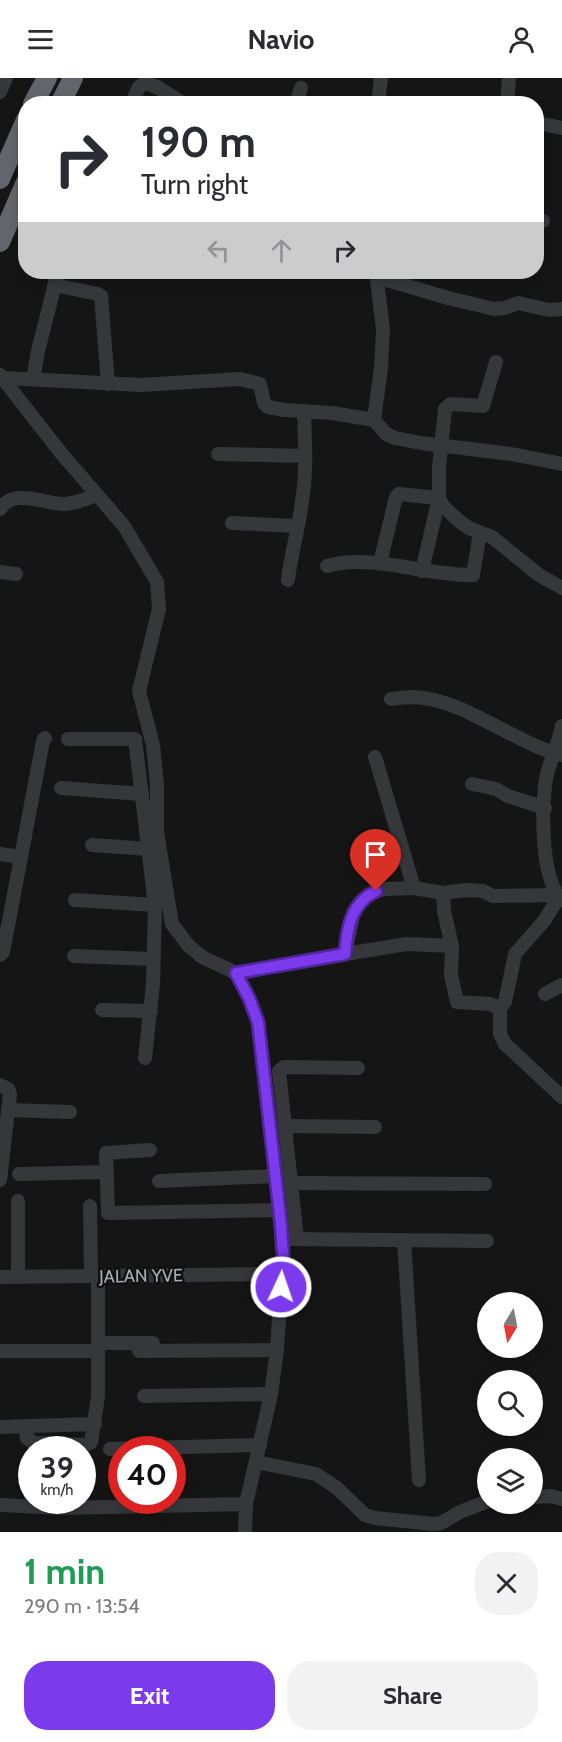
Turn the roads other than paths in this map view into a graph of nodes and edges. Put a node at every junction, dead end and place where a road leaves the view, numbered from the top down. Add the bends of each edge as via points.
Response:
1 (6, 78) edge
2 (47, 78) edge
3 (73, 78) edge
4 (381, 78) edge
5 (509, 78) edge
6 (137, 82) edge
7 (301, 88) dead end
8 (0, 92) edge
9 (37, 96) edge
10 (64, 96) edge
11 (171, 96) edge
12 (298, 96) edge
13 (379, 96) edge
14 (508, 96) edge
15 (544, 124) edge
16 (562, 128) edge
17 (18, 138) edge
18 (0, 179) edge
19 (18, 200) edge
20 (0, 242) edge
21 (56, 279) edge
22 (378, 279) edge
23 (392, 279) edge
24 (54, 285) junction
25 (562, 309) edge
26 (496, 362) dead end
27 (2, 377) edge
28 (33, 379) junction
29 (108, 384) junction
30 (304, 411) junction
31 (374, 420) junction
32 (440, 445) junction
33 (218, 454) dead end
34 (305, 456) junction
35 (562, 464) edge
36 (96, 495) junction
37 (439, 498) junction
38 (0, 509) edge
39 (232, 523) dead end
40 (297, 526) junction
41 (480, 533) junction
42 (381, 563) junction
43 (327, 566) dead end
44 (422, 571) junction
45 (0, 572) edge
46 (16, 574) dead end
47 (288, 580) dead end
48 (562, 588) edge
49 (391, 699) dead end
50 (147, 723) junction
51 (562, 726) edge
52 (45, 738) dead end
53 (68, 739) dead end
54 (135, 739) junction
55 (558, 754) edge
56 (375, 757) dead end
57 (472, 784) dead end
58 (61, 788) dead end
59 (142, 794) junction
60 (545, 808) junction
61 (92, 845) dead end
62 (148, 849) junction
63 (0, 854) edge
64 (21, 857) junction
65 (414, 888) junction
66 (444, 893) junction
67 (559, 897) edge
68 (75, 900) dead end
69 (155, 905) junction
70 (452, 946) junction
71 (345, 954) junction
72 (0, 955) edge
73 (74, 956) dead end
74 (152, 959) junction
75 (236, 973) junction
76 (562, 985) edge
77 (545, 994) dead end
78 (500, 1008) junction
79 (102, 1010) dead end
80 (151, 1011) junction
81 (145, 1058) dead end
82 (358, 1068) dead end
83 (0, 1085) edge
84 (562, 1096) edge
85 (8, 1110) junction
86 (70, 1112) dead end
87 (286, 1126) junction
88 (375, 1127) dead end
89 (2, 1139) edge
90 (150, 1150) dead end
91 (107, 1172) junction
92 (19, 1174) dead end
93 (276, 1176) junction
94 (0, 1180) edge
95 (159, 1180) dead end
96 (292, 1183) junction
97 (485, 1184) dead end
98 (18, 1201) dead end
99 (90, 1206) dead end
100 (280, 1210) junction
101 (297, 1239) junction
102 (282, 1240) junction
103 (404, 1240) junction
104 (487, 1241) dead end
105 (281, 1274) junction
106 (94, 1276) junction
107 (0, 1277) edge
108 (18, 1277) junction
109 (171, 1342) dead end
110 (98, 1347) junction
111 (277, 1350) junction
112 (0, 1351) edge
113 (139, 1351) dead end
114 (271, 1394) junction
115 (144, 1396) dead end
116 (94, 1424) junction
117 (0, 1427) edge
118 (25, 1427) junction
119 (260, 1445) junction
120 (186, 1447) edge
121 (255, 1462) junction
122 (419, 1480) dead end
123 (543, 1497) edge
124 (562, 1499) edge
125 (0, 1504) edge
126 (246, 1504) junction
127 (477, 1506) edge
128 (245, 1532) edge

1 - 8 street
2 - 9 highway
3 - 10 highway
4 - 13 street
5 - 14 street
6 - 11 street
7 - 12 street
15 - 16 street
17 - 18 highway
19 - 20 highway
21 - 24 street
22 - 31 street via 383,329
23 - 25 street via 494,309 518,303
24 - 28 street
24 - 29 street via 101,296
26 - 32 street via 483,406 447,405
27 - 28 street
27 - 36 street
28 - 29 street
29 - 30 street via 240,380 260,384 268,407
30 - 31 street
30 - 34 street
31 - 32 street via 386,434 396,438
32 - 35 street
32 - 37 street
33 - 34 street
34 - 40 street
36 - 38 street via 65,504 17,497
36 - 50 street via 124,526 157,582 159,609 139,691
37 - 41 street via 450,514
37 - 42 street via 402,492 396,497
37 - 44 street
39 - 40 street
40 - 47 street
41 - 44 street via 473,575
41 - 48 street via 492,537 539,575
42 - 43 street via 342,562
42 - 44 street
45 - 46 street
49 - 55 street via 414,697 453,707
50 - 54 street
50 - 75 street via 157,784 157,832 172,924 202,957
51 - 55 street
52 - 64 street
53 - 54 street
54 - 59 street
55 - 60 street via 547,777
56 - 65 street
57 - 60 street
58 - 59 street
59 - 62 street
60 - 67 street via 549,879
61 - 62 street
62 - 69 street
63 - 64 street
64 - 72 street
65 - 66 street
65 - 71 street via 386,889 367,896 354,911
66 - 67 street via 466,890 493,896
66 - 70 street
67 - 78 street via 515,954 505,1002
68 - 69 street
69 - 74 street
70 - 71 street via 407,944
70 - 78 street via 451,975 457,1002
71 - 75 street
73 - 74 street
74 - 80 street
75 - 93 street via 258,1022
76 - 77 street
78 - 84 street via 500,1034 505,1044
79 - 80 street
80 - 81 street
82 - 87 street via 281,1068
83 - 85 street via 10,1094
85 - 86 street
85 - 89 street
87 - 88 street
87 - 96 street
89 - 94 street
90 - 91 street via 106,1153
91 - 92 street
91 - 100 street via 108,1213
93 - 95 street
93 - 100 street
96 - 97 street
96 - 101 street
98 - 108 street
99 - 106 street
100 - 102 street
101 - 102 street
101 - 103 street
102 - 105 street
103 - 104 street
103 - 122 street
105 - 106 street, JALAN YVE
105 - 111 street
106 - 108 street, JALAN YVE
106 - 110 street
107 - 108 street, JALAN YVE
109 - 110 street
110 - 112 street
110 - 116 street
111 - 113 street
111 - 114 street
114 - 115 street
114 - 119 street
116 - 118 street
116 - 118 street via 93,1437 86,1445 34,1443 27,1438
117 - 118 street
119 - 120 street
119 - 121 street
121 - 126 street
121 - 127 street via 316,1474 365,1515 375,1518 434,1524
123 - 124 street
125 - 126 street via 73,1508
126 - 128 street

